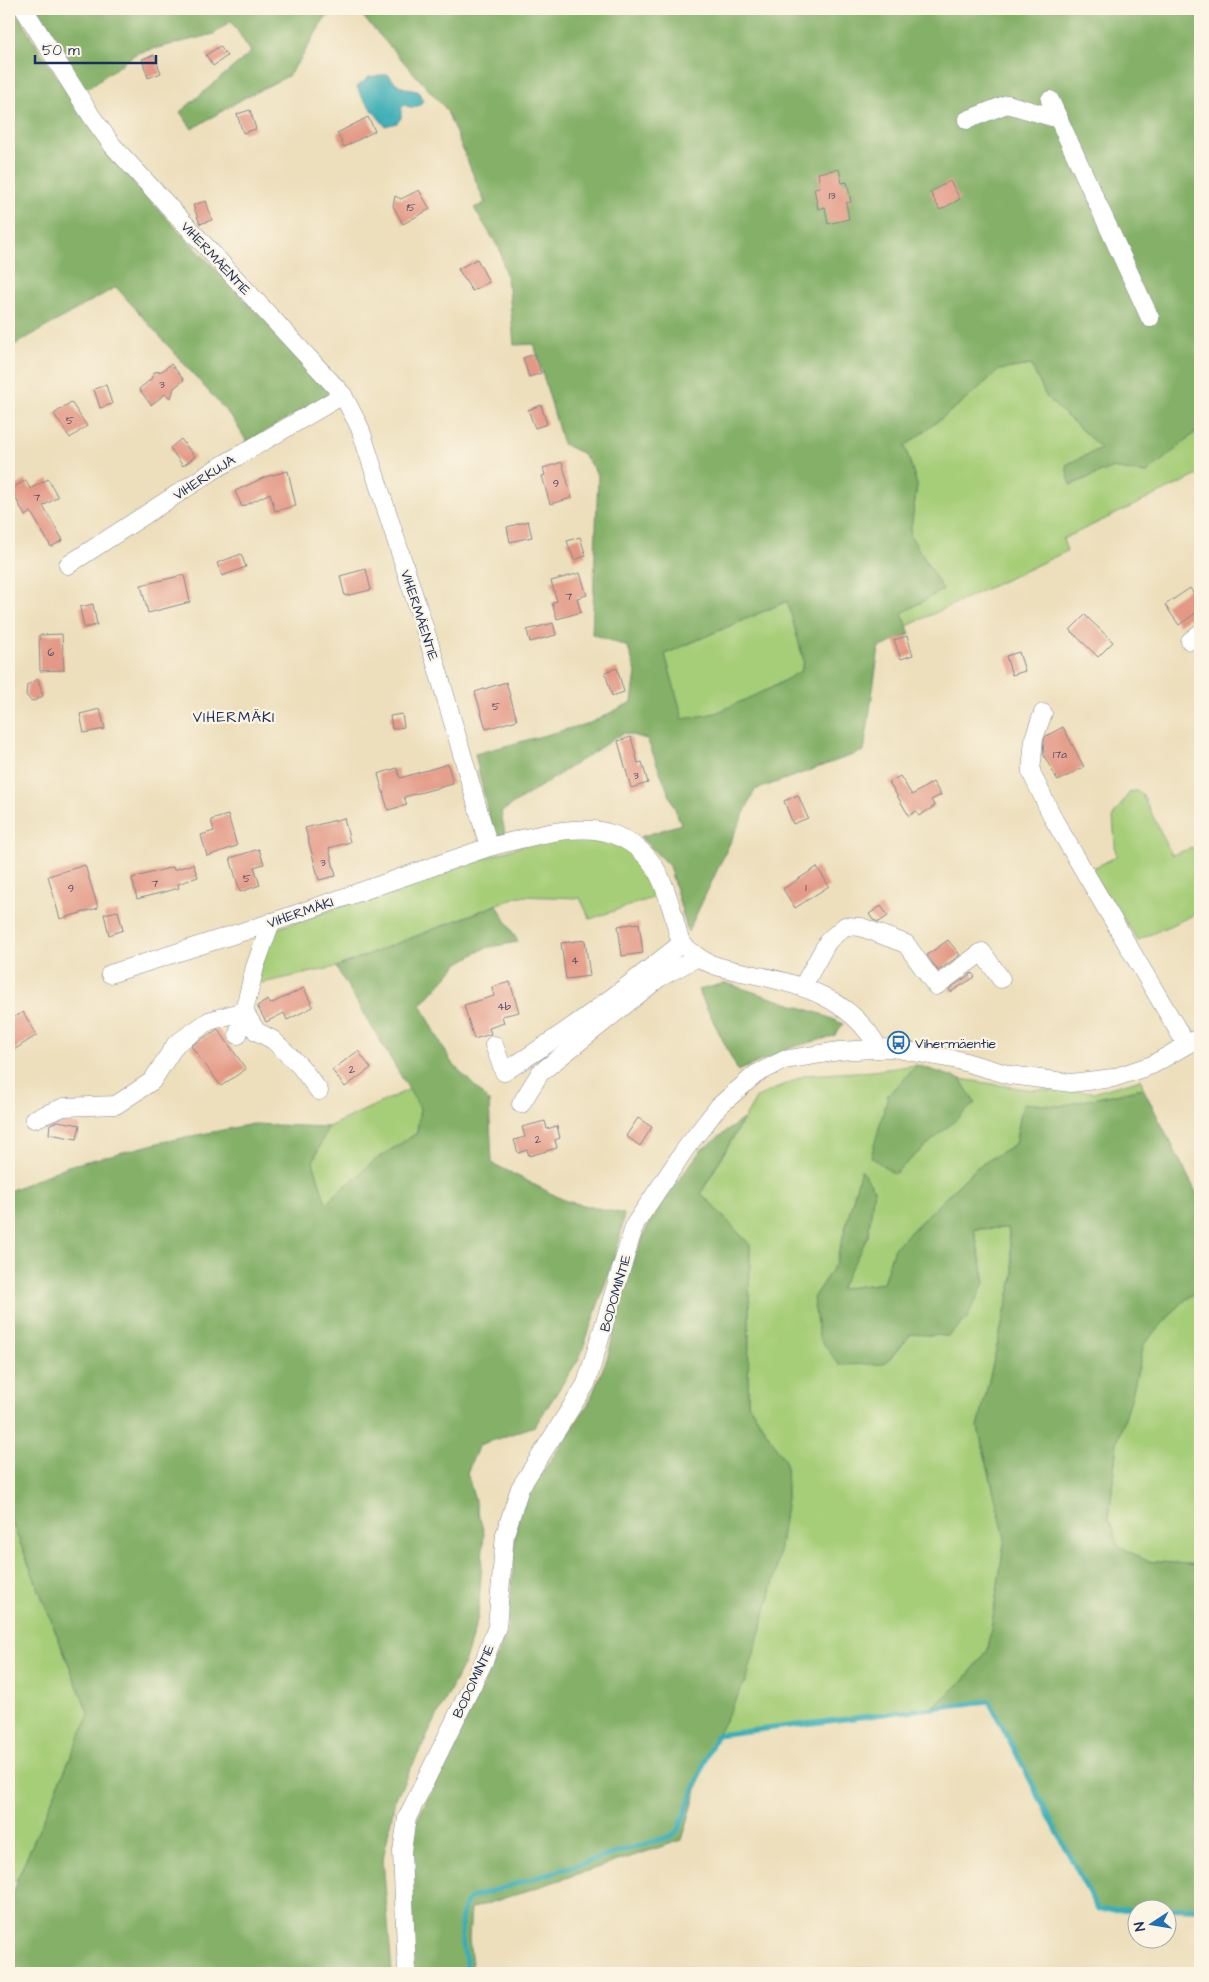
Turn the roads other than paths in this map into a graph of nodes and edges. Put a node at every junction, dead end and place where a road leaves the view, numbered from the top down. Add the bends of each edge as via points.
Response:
1 (24, 9) edge
2 (1050, 100) dead end
3 (1059, 119) junction
4 (967, 120) dead end
5 (1150, 318) dead end
6 (343, 395) junction
7 (68, 565) dead end
8 (1043, 713) dead end
9 (489, 847) junction
10 (271, 922) junction
11 (682, 943) junction
12 (698, 957) junction
13 (110, 974) dead end
14 (1001, 979) dead end
15 (803, 986) junction
16 (244, 1011) junction
17 (238, 1035) dead end
18 (1193, 1040) edge
19 (494, 1045) dead end
20 (880, 1049) junction
21 (319, 1091) dead end
22 (521, 1104) dead end
23 (34, 1120) dead end
24 (408, 1973) edge

1 - 6 street, VIHERMÄENTIE via 113,146
2 - 3 street
3 - 4 street via 1007,104
3 - 5 street
6 - 7 street, VIHERKUJA via 214,470
6 - 9 street, VIHERMÄENTIE via 369,453 436,664
8 - 18 street via 1034,738 1030,772 1054,820
9 - 10 street, VIHERMÄKI
9 - 11 street via 543,834 588,830 610,833 635,843 653,862 668,896
10 - 13 street, VIHERMÄKI
10 - 16 street
11 - 12 street
11 - 19 street via 606,1004 504,1072
12 - 15 street via 714,966
12 - 22 street via 659,978 540,1074
14 - 15 street via 982,952 936,986 906,944 861,927 844,926 828,942
15 - 20 street via 847,1010 863,1024
16 - 17 street
16 - 21 street via 256,1031 273,1040 300,1066
16 - 23 street via 209,1021 176,1044 152,1080 116,1105 64,1107
18 - 20 street, BODOMINTIE via 1144,1068 1113,1078 1071,1083 1010,1075 958,1060 891,1048
20 - 24 street, BODOMINTIE via 839,1051 784,1060 756,1074 719,1106 686,1148 635,1224 586,1384 520,1488 505,1534 498,1627 407,1818 402,1851

